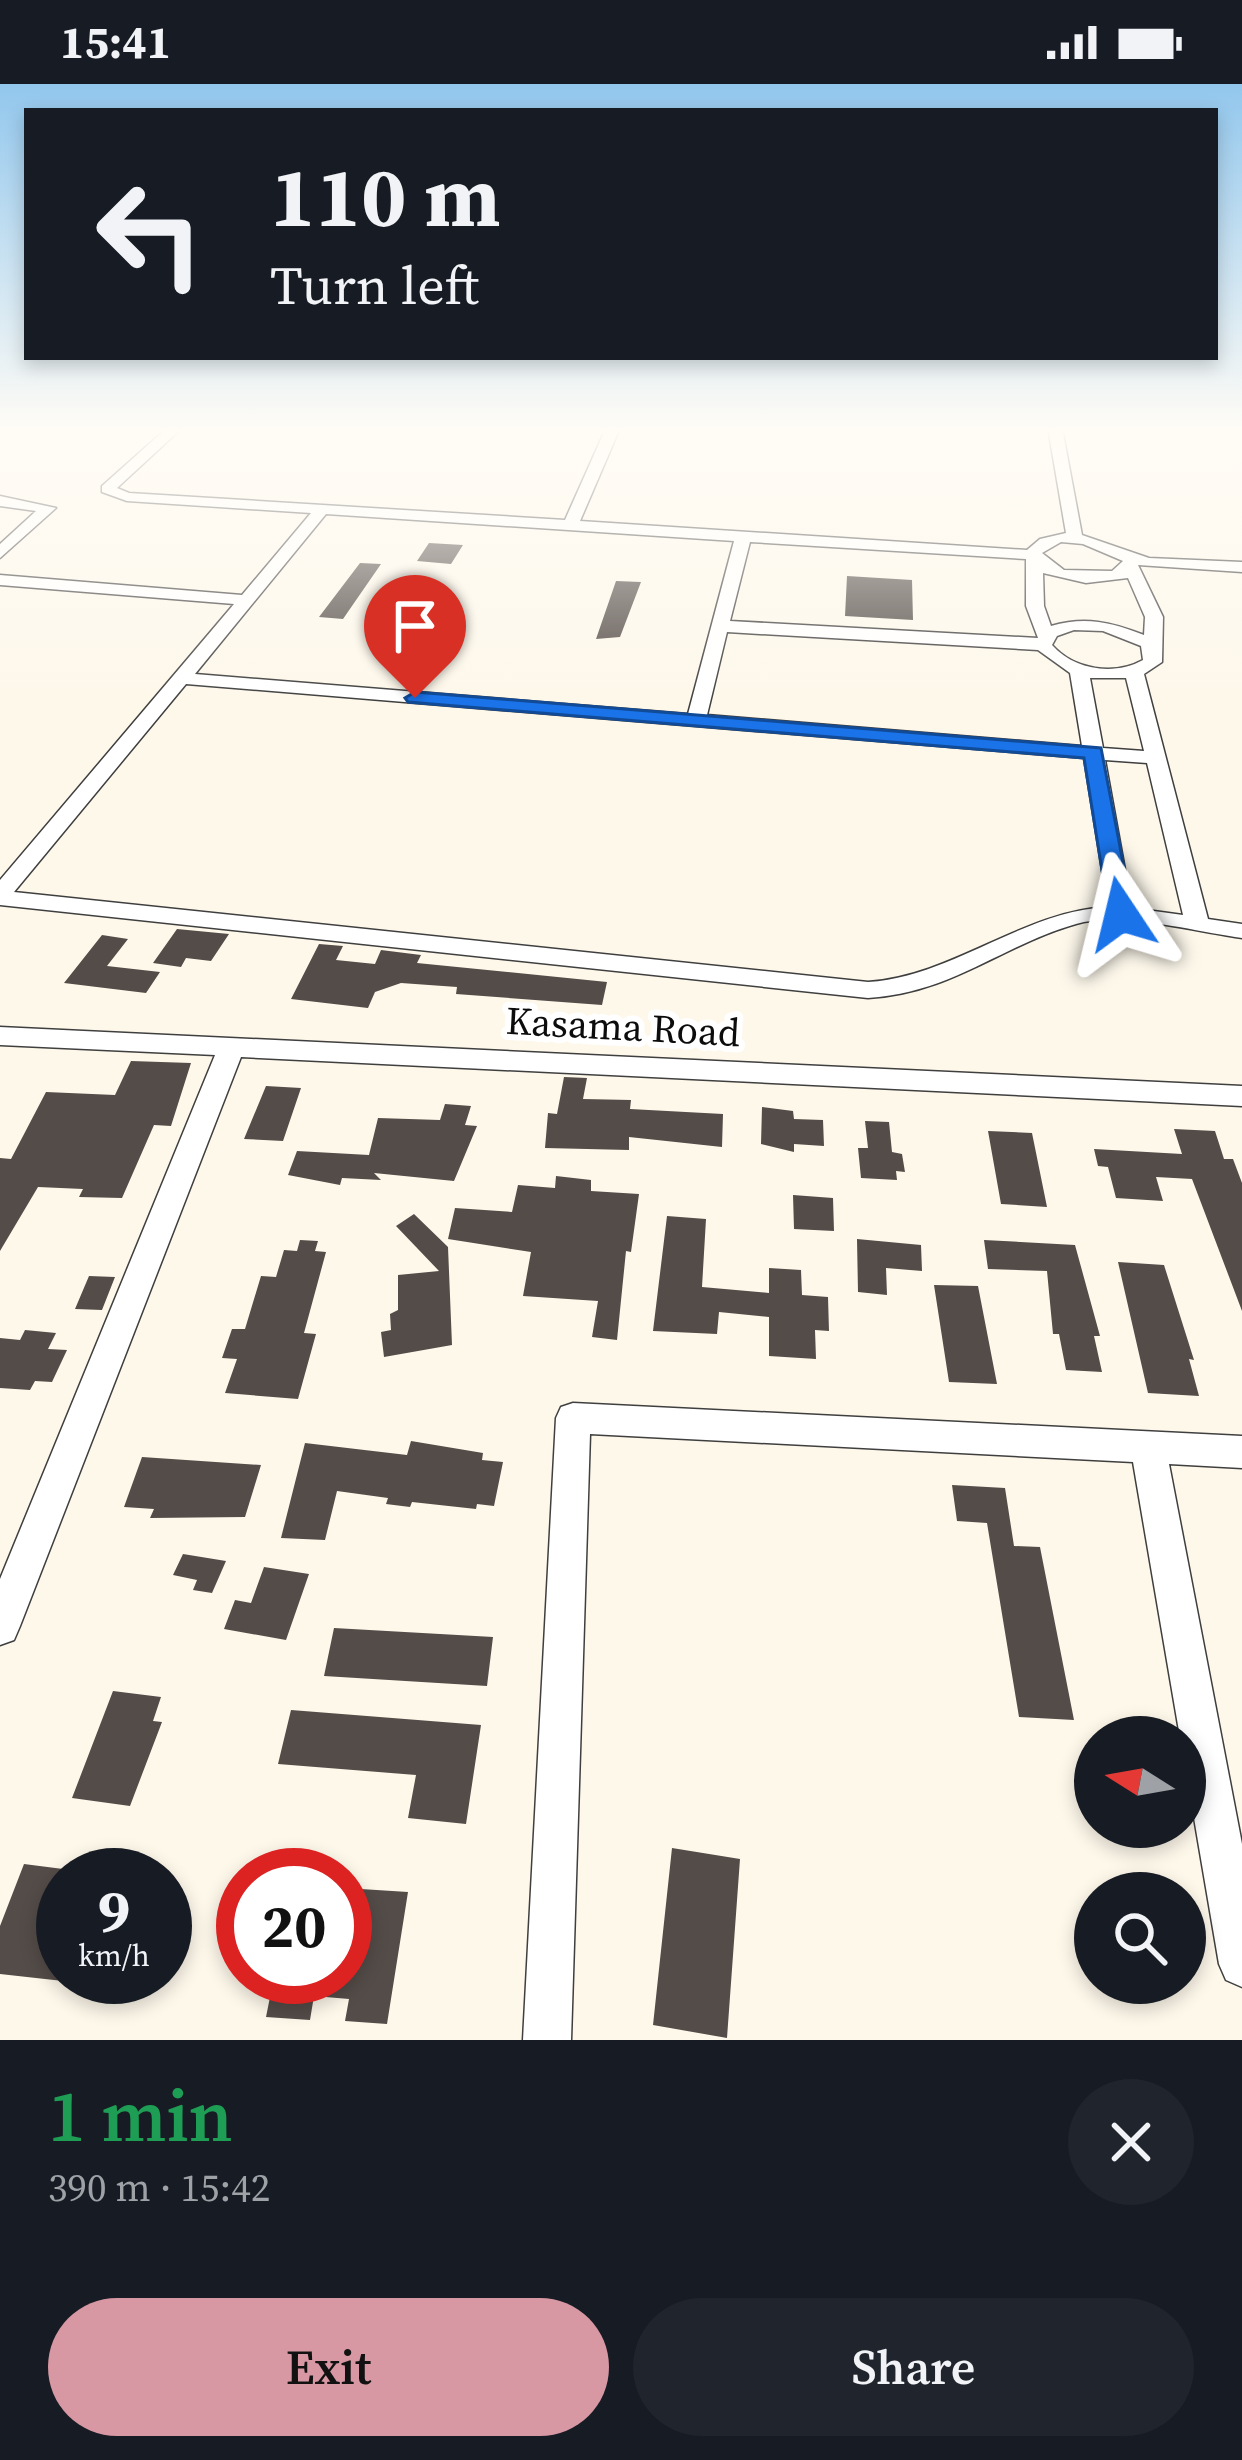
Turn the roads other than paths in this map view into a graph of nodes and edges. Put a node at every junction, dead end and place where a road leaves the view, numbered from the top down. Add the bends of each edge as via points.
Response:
1 (36, 519) edge
2 (314, 519) edge
3 (476, 519) edge
4 (574, 519) edge
5 (1071, 519) edge
6 (571, 525) junction
7 (743, 536) junction
8 (1075, 539) junction
9 (0, 554) edge
10 (1034, 557) junction
11 (1132, 564) junction
12 (1242, 567) edge
13 (0, 580) edge
14 (246, 600) junction
15 (720, 626) junction
16 (1044, 640) junction
17 (1153, 648) junction
18 (1079, 669) junction
19 (1134, 671) junction
20 (180, 678) junction
21 (696, 720) junction
22 (1094, 753) junction
23 (1155, 758) junction
24 (0, 897) edge
25 (1121, 914) junction
26 (1197, 923) junction
27 (1242, 931) edge
28 (0, 1036) edge
29 (231, 1049) junction
30 (1242, 1096) edge
31 (1148, 1445) junction
32 (1242, 1452) edge
33 (0, 1626) edge
34 (1242, 1964) edge
35 (547, 2040) edge

1 - 9 street
2 - 14 street
3 - 6 street
4 - 6 street
5 - 8 street
6 - 7 street
7 - 10 street
7 - 15 street
8 - 10 street via 1043,543
8 - 11 street via 1112,546
10 - 11 street via 1059,573 1089,578 1116,576
10 - 16 street
11 - 12 street
11 - 17 street via 1154,617
13 - 14 street
14 - 20 street
15 - 16 street
15 - 21 street
16 - 17 street via 1064,627 1105,626
16 - 18 street via 1054,658
17 - 19 street via 1153,662
18 - 19 street
18 - 22 street
19 - 23 street
20 - 21 street
20 - 24 street
21 - 22 street
22 - 23 street
22 - 25 street
23 - 26 street
24 - 25 street via 868,990 947,972 1075,916
25 - 26 street
26 - 27 street
28 - 29 street, Kasama Road
29 - 30 street, Kasama Road
29 - 33 street
31 - 32 street
31 - 34 street
31 - 35 street via 573,1418

